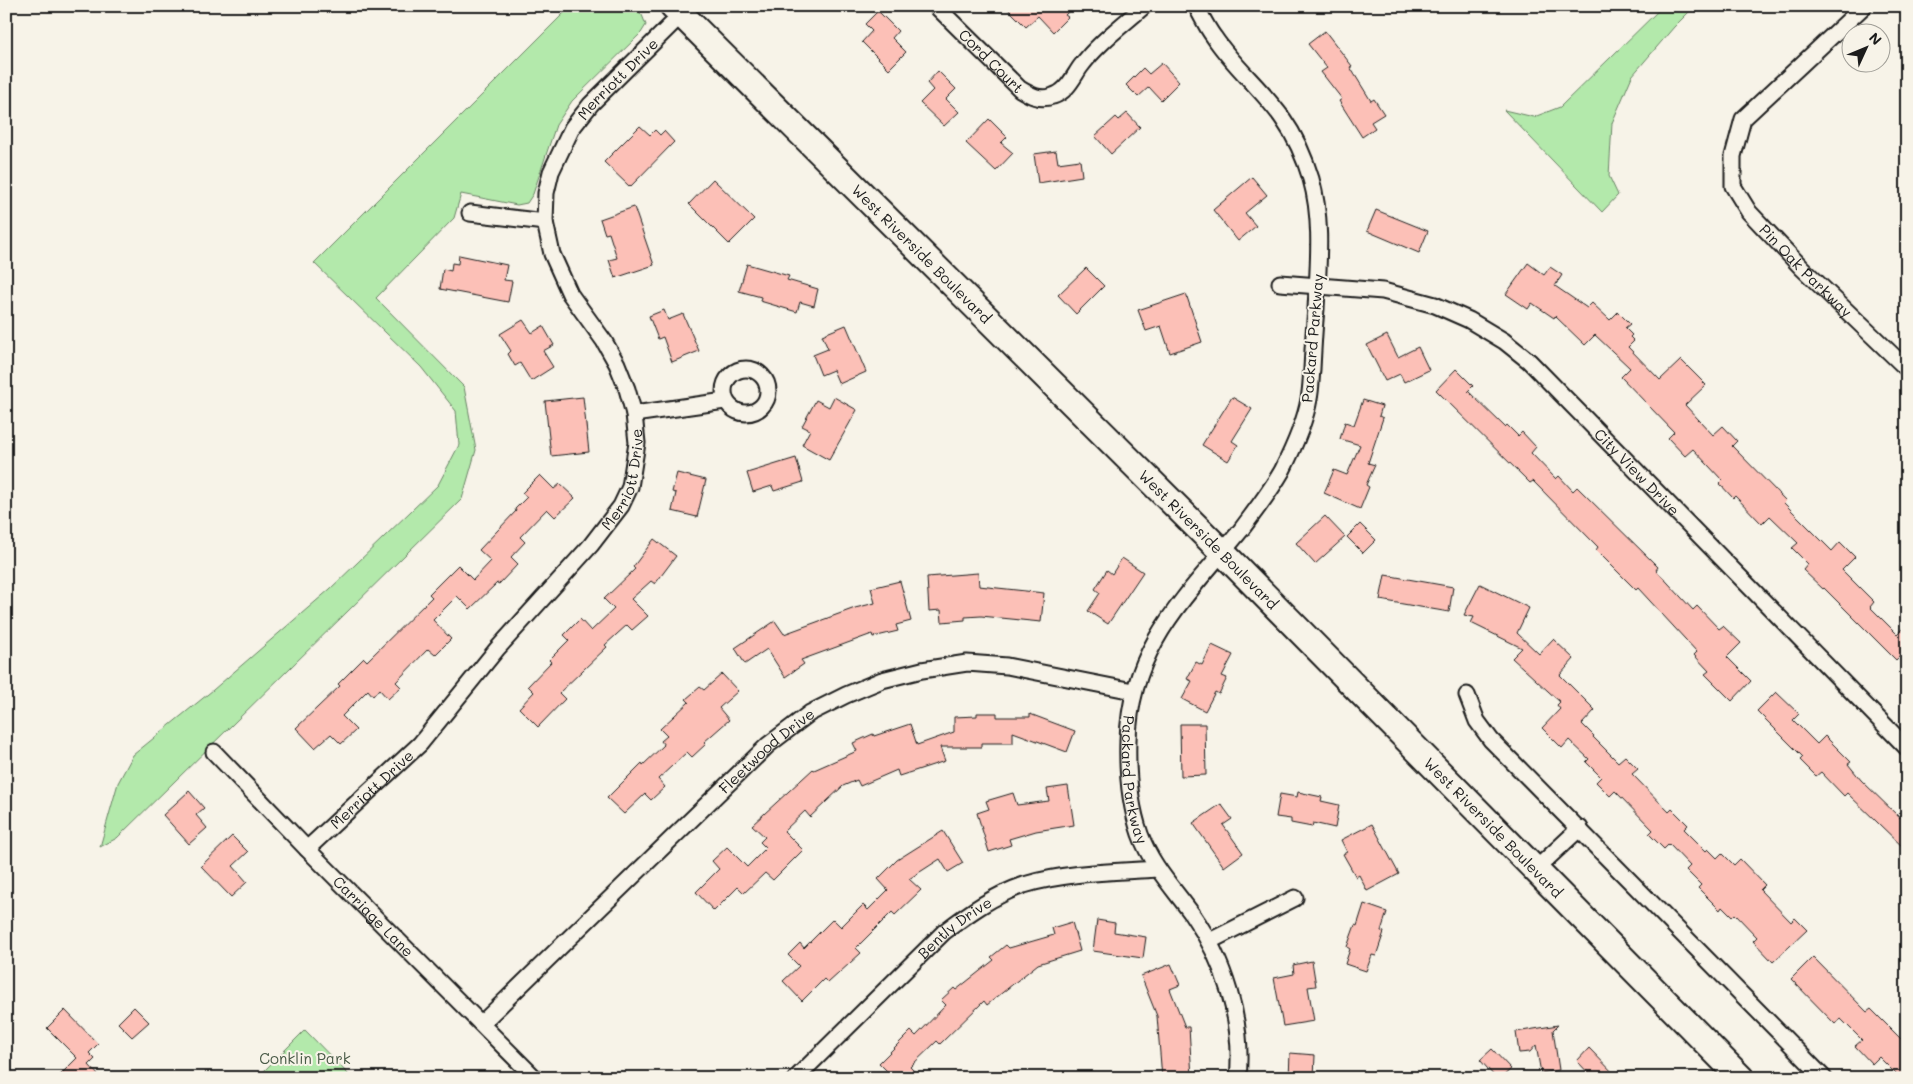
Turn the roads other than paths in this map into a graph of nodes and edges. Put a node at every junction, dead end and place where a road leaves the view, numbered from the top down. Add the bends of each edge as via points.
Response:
1 (936, 6) edge
2 (1144, 6) edge
3 (1196, 6) edge
4 (1864, 6) edge
5 (681, 9) edge
6 (470, 213) dead end
7 (545, 222) junction
8 (1280, 283) dead end
9 (1317, 285) junction
10 (1907, 369) edge
11 (726, 401) dead end
12 (634, 414) junction
13 (1222, 552) junction
14 (1133, 691) junction
15 (1467, 695) dead end
16 (1907, 748) edge
17 (214, 752) dead end
18 (1580, 828) junction
19 (307, 849) junction
20 (1536, 869) junction
21 (1158, 870) junction
22 (1295, 898) dead end
23 (1210, 941) junction
24 (482, 1023) junction
25 (535, 1078) edge
26 (796, 1078) edge
27 (1238, 1078) edge
28 (1741, 1078) edge
29 (1824, 1078) edge

1 - 2 street, Cord Court via 1020,89 1044,98 1063,91 1097,49
3 - 9 street, Packard Parkway via 1213,36 1283,120 1301,153 1311,179 1318,217
4 - 10 street, Pin Oak Parkway via 1743,119 1733,156 1733,186 1749,212 1802,268
5 - 7 street, Merriott Drive via 572,128 551,172
5 - 13 main road, West Riverside Boulevard
6 - 7 street
7 - 12 street, Merriott Drive via 560,275 617,364
8 - 9 street, City View Drive
9 - 13 street, Packard Parkway via 1310,398 1298,436 1262,502
9 - 16 street, City View Drive via 1382,291 1435,305 1504,341 1529,361
11 - 12 street
12 - 19 street, Merriott Drive via 635,466 630,487 610,522 497,649 420,744
13 - 14 street, Packard Parkway via 1160,629
13 - 20 main road, West Riverside Boulevard
14 - 21 street, Packard Parkway via 1127,757 1132,801 1140,836
14 - 24 street, Fleetwood Drive via 1008,666 967,663 882,680 846,694 810,713 768,745
15 - 18 street via 1476,721 1491,740
17 - 19 street, Carriage Lane
18 - 20 street
18 - 29 street
19 - 24 street, Carriage Lane
20 - 28 main road, West Riverside Boulevard
21 - 23 street, Packard Parkway
21 - 26 street, Bently Drive via 1086,874 1024,886 997,896 944,932
22 - 23 street
23 - 27 street, Packard Parkway via 1234,1012
24 - 25 street, Carriage Lane

